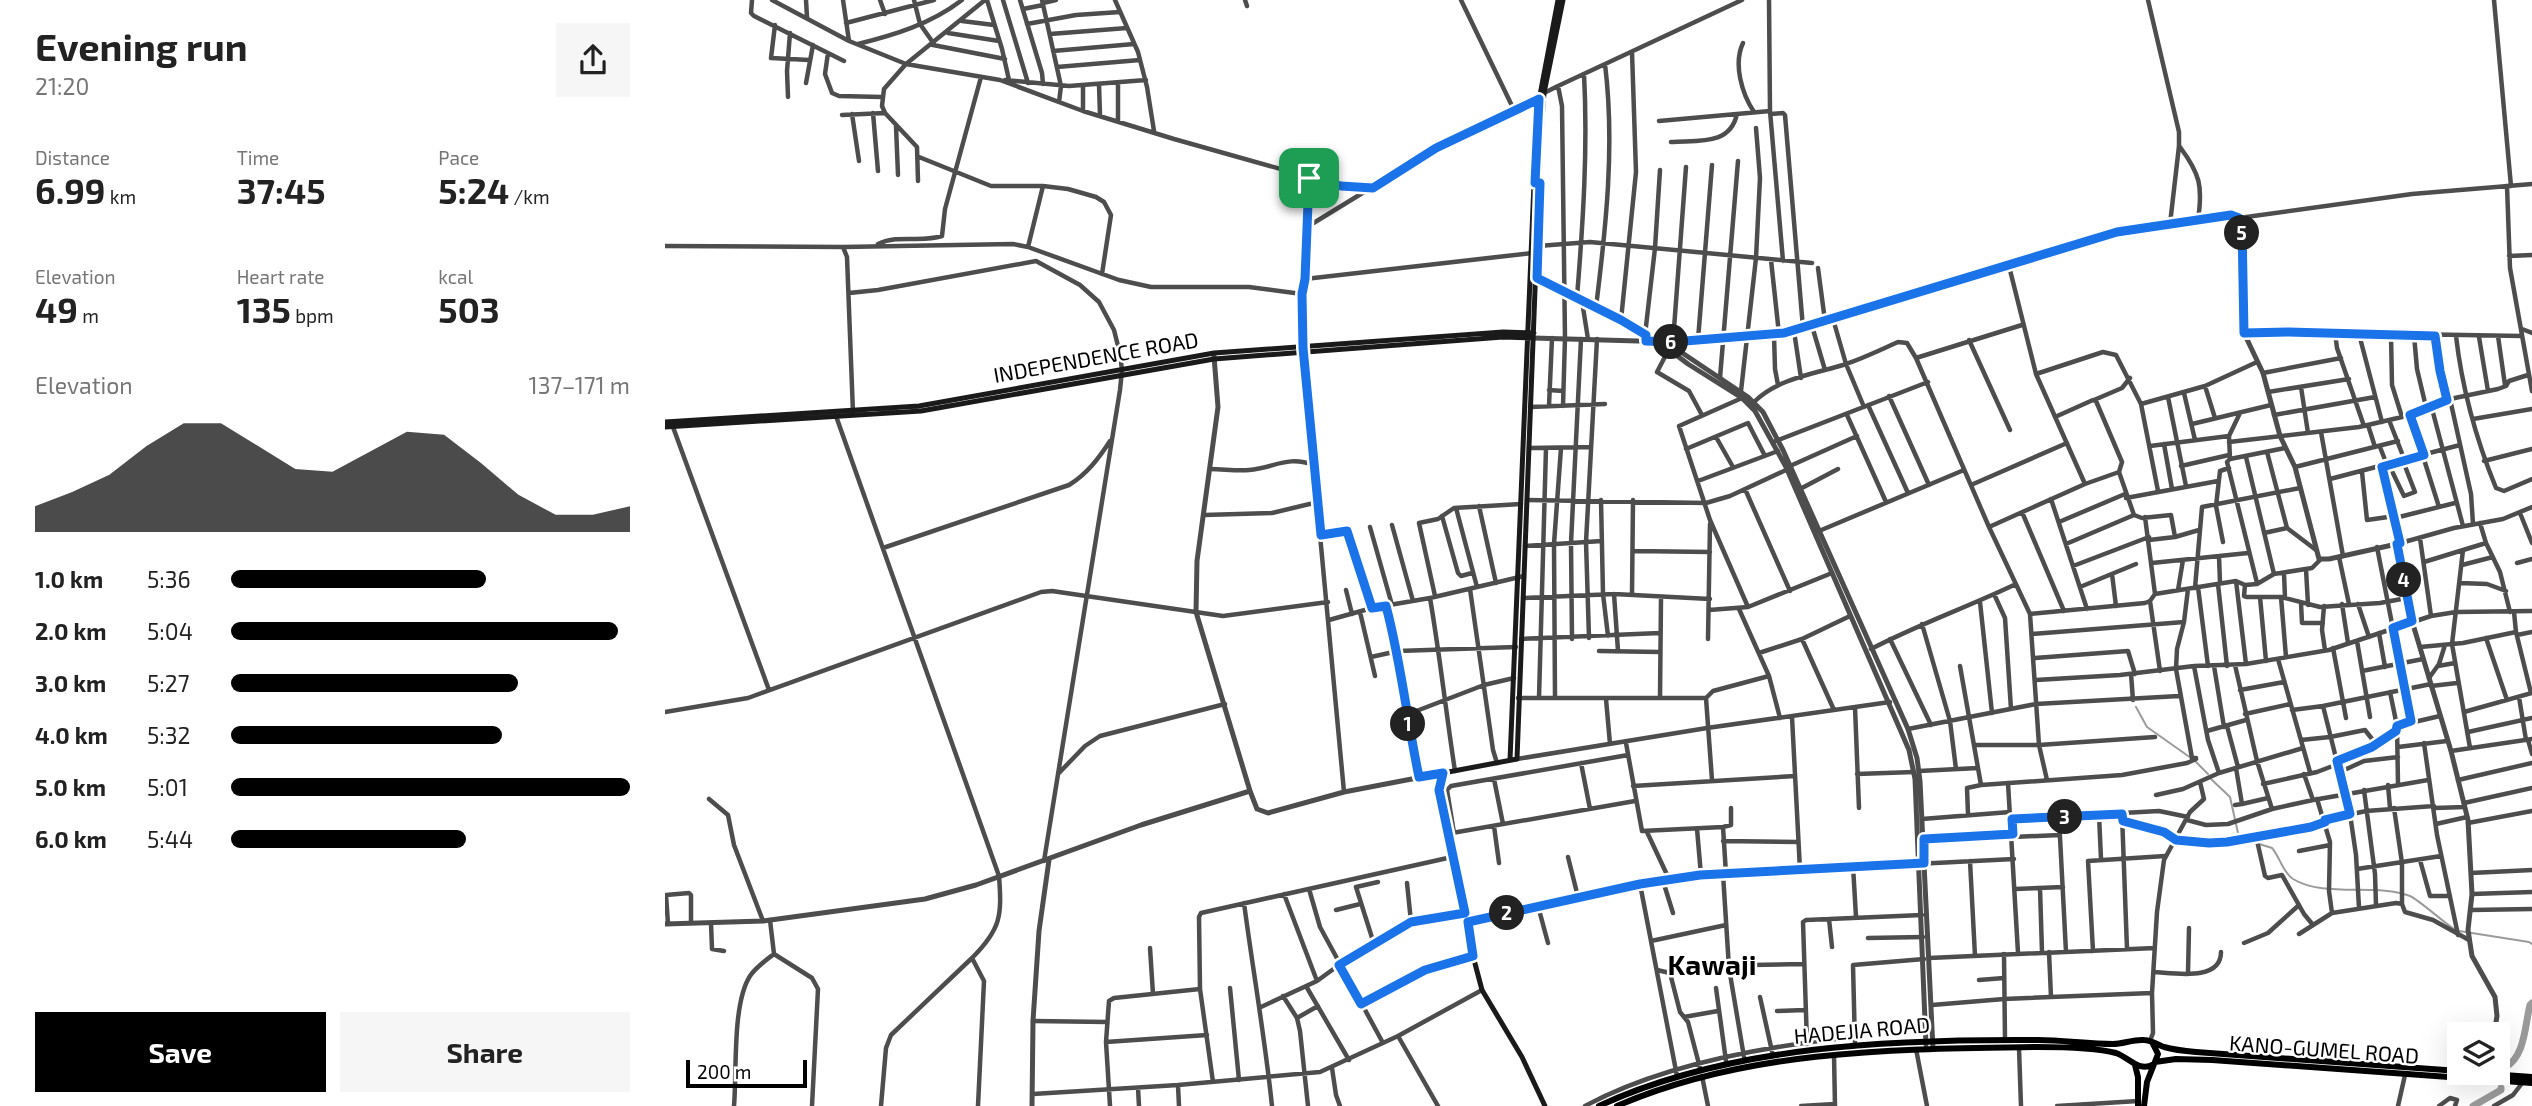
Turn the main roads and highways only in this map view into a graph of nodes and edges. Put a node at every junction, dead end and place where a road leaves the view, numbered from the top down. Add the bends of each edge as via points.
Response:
1 (1560, 0) edge
2 (1537, 183) junction
3 (1531, 335) junction
4 (836, 415) junction
5 (665, 425) edge
6 (1524, 502) junction
7 (1521, 577) junction
8 (1513, 760) junction
9 (2136, 1042) junction
10 (2151, 1042) junction
11 (1930, 1046) junction
12 (2132, 1062) junction
13 (2154, 1063) junction
14 (2361, 1068) junction
15 (1701, 1071) junction
16 (2447, 1071) edge
17 (2510, 1075) edge
18 (2532, 1077) edge
19 (2532, 1083) edge
20 (2140, 1104) edge
21 (1545, 1106) edge
22 (1598, 1106) edge
23 (1617, 1106) edge

1 - 2 main road
1 - 2 main road via 1539,99
2 - 3 main road
2 - 3 main road via 1537,278
3 - 4 main road, INDEPENDENCE ROAD via 1503,332 1214,356 942,402
3 - 6 main road
3 - 6 main road
4 - 5 main road, INDEPENDENCE ROAD
4 - 5 main road, INDEPENDENCE ROAD
6 - 7 main road
6 - 7 main road
7 - 8 main road
7 - 8 main road
8 - 21 main road via 1443,773 1439,790 1482,990
9 - 10 main road
9 - 11 main road, HADEJIA ROAD via 2005,1041
9 - 12 main road via 2130,1050
10 - 13 main road via 2158,1054
10 - 14 main road, KANO-GUMEL ROAD via 2188,1052
11 - 12 main road, HADEJIA ROAD via 2110,1052
11 - 15 main road, HADEJIA ROAD
11 - 15 main road, HADEJIA ROAD via 1772,1052
12 - 13 main road via 2144,1068
12 - 20 main road
13 - 14 main road, KANO-GUMEL ROAD via 2201,1059
13 - 20 main road
14 - 16 main road, KANO-GUMEL ROAD
14 - 19 main road, KANO-GUMEL ROAD
15 - 22 main road, HADEJIA ROAD via 1677,1073
15 - 23 main road, HADEJIA ROAD
17 - 18 main road

